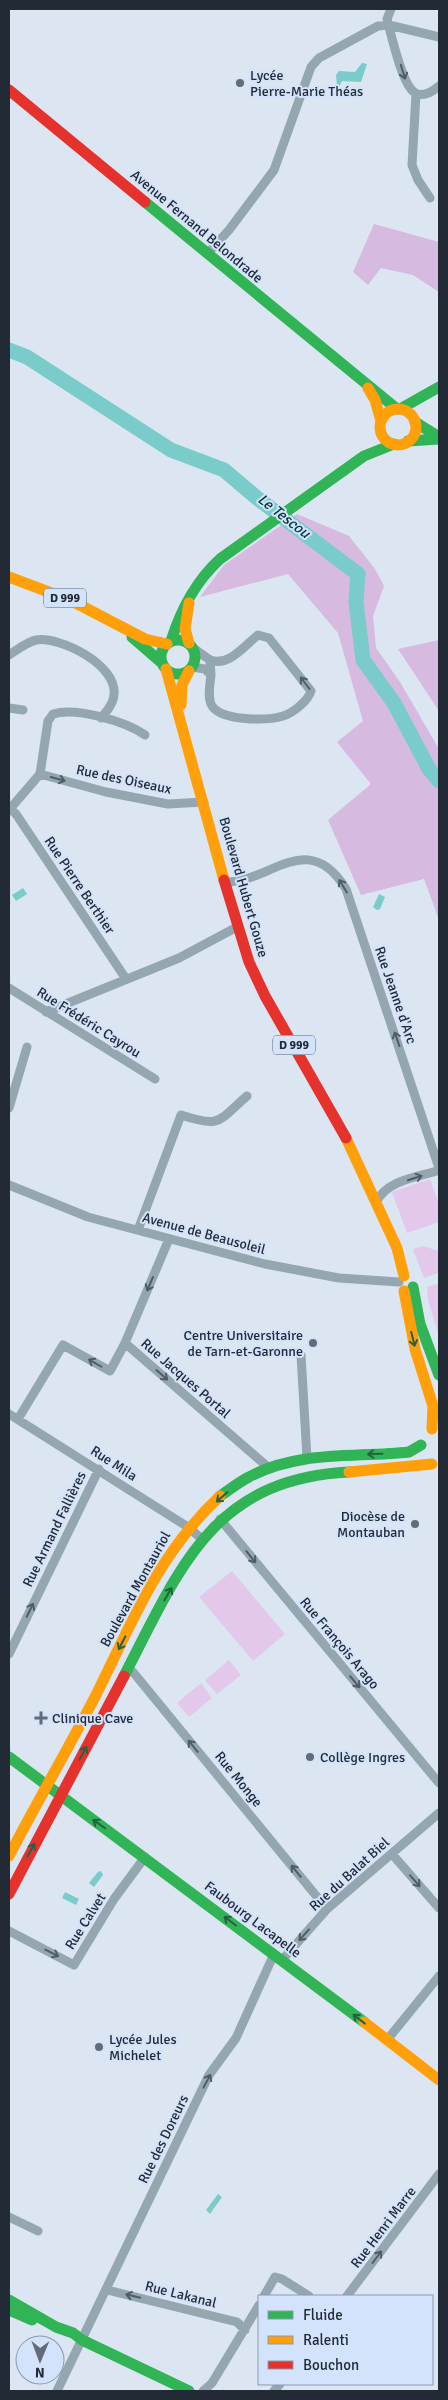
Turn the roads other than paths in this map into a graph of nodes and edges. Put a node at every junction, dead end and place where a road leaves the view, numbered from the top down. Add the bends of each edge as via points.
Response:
1 (390, 9) edge
2 (388, 25) junction
3 (439, 37) edge
4 (439, 86) edge
5 (9, 90) edge
6 (416, 94) junction
7 (430, 198) dead end
8 (207, 254) junction
9 (366, 385) junction
10 (439, 387) edge
11 (428, 394) junction
12 (399, 409) junction
13 (415, 421) junction
14 (380, 425) junction
15 (439, 438) edge
16 (408, 441) junction
17 (394, 444) junction
18 (364, 456) junction
19 (9, 577) edge
20 (193, 589) junction
21 (118, 626) junction
22 (169, 643) junction
23 (191, 646) junction
24 (9, 654) edge
25 (210, 660) junction
26 (164, 666) junction
27 (190, 669) junction
28 (211, 675) junction
29 (9, 708) edge
30 (23, 710) dead end
31 (180, 713) junction
32 (101, 718) junction
33 (145, 735) dead end
34 (40, 774) junction
35 (204, 802) junction
36 (9, 809) edge
37 (225, 882) junction
38 (237, 926) junction
39 (126, 979) junction
40 (9, 988) edge
41 (46, 1012) junction
42 (27, 1047) dead end
43 (155, 1079) dead end
44 (247, 1096) dead end
45 (9, 1108) edge
46 (9, 1185) edge
47 (376, 1203) junction
48 (138, 1230) junction
49 (169, 1239) junction
50 (405, 1284) junction
51 (125, 1343) junction
52 (301, 1355) dead end
53 (439, 1375) edge
54 (9, 1414) edge
55 (18, 1419) junction
56 (436, 1428) edge
57 (421, 1445) junction
58 (307, 1458) junction
59 (436, 1465) edge
60 (269, 1468) junction
61 (99, 1469) junction
62 (220, 1519) junction
63 (188, 1527) junction
64 (202, 1539) junction
65 (9, 1654) edge
66 (128, 1669) junction
67 (9, 1758) edge
68 (439, 1783) edge
69 (46, 1787) junction
70 (60, 1796) junction
71 (439, 1813) edge
72 (12, 1841) edge
73 (392, 1854) junction
74 (9, 1856) edge
75 (145, 1857) junction
76 (9, 1894) edge
77 (439, 1908) edge
78 (327, 1909) junction
79 (9, 1931) edge
80 (278, 1957) junction
81 (439, 1976) edge
82 (387, 2040) junction
83 (439, 2080) edge
84 (439, 2174) edge
85 (9, 2217) edge
86 (38, 2231) dead end
87 (107, 2290) junction
88 (265, 2295) edge
89 (308, 2295) edge
90 (348, 2295) edge
91 (9, 2300) edge
92 (258, 2307) edge
93 (9, 2310) edge
94 (245, 2330) junction
95 (82, 2340) junction
96 (57, 2391) edge
97 (189, 2391) edge
98 (203, 2391) edge

1 - 2 street
2 - 3 street
2 -> 6 street via 405,79
2 - 8 street via 373,27 314,62 270,179
4 - 6 street via 427,94
5 - 8 main road, Avenue Fernand Belondrade
6 - 7 street via 412,165
8 - 9 main road, Avenue Fernand Belondrade
9 - 12 main road, Avenue Fernand Belondrade
9 - 14 main road, Avenue Fernand Belondrade via 375,400
10 - 11 main road
11 - 12 main road
11 - 13 main road
12 - 13 main road via 412,415
12 - 14 main road via 387,412
13 - 15 main road
13 - 16 main road via 414,435
14 - 17 main road via 382,436
14 - 18 main road
15 - 16 main road
16 - 17 main road
17 - 18 main road
18 - 20 main road via 220,558
19 - 21 main road, D 999 via 70,600
20 - 22 main road
20 - 23 main road via 186,623
21 - 22 main road, D 999 via 153,642
21 - 26 main road, D 999
22 - 23 main road via 180,640
22 - 26 main road via 161,652
23 - 25 street
23 - 27 main road via 195,658
24 - 32 street via 36,640 84,652 112,683 114,693 110,706
25 - 28 street
28 -> 25 street via 210,701 221,714 244,718 282,716 306,700 311,691 269,638 258,635 222,663
26 - 27 main road via 174,674
26 - 31 main road, Boulevard Hubert Gouze / D 999
27 - 28 street via 205,669
27 - 31 main road, Boulevard Hubert Gouze / D 999 via 182,685
29 - 30 street
31 - 35 main road, Boulevard Hubert Gouze / D 999
32 - 33 street via 132,726
32 - 34 street via 62,711 53,714 48,721
34 -> 35 street, Rue des Oiseaux via 168,804
34 - 36 street
35 - 37 main road, Boulevard Hubert Gouze / D 999
36 - 39 street, Rue Pierre Berthier via 16,814
37 - 38 main road, Boulevard Hubert Gouze / D 999
47 -> 37 street, Rue Jeanne d'Arc via 391,1185 439,1168 346,889 323,865 303,860 279,864 237,882
38 - 39 street via 179,958
38 - 47 main road, Boulevard Hubert Gouze / D 999 via 265,996 337,1118
39 - 41 street
40 - 41 street, Rue Frédéric Cayrou
41 - 43 street, Rue Frédéric Cayrou
42 - 45 street
44 - 48 street via 217,1122 207,1123 181,1115
46 - 48 street, Avenue de Beausoleil via 88,1216
47 - 50 main road, Boulevard Hubert Gouze / D 999 via 397,1248
48 - 49 street, Avenue de Beausoleil
49 - 50 street, Avenue de Beausoleil via 284,1268 338,1278
49 -> 51 street, Rue Jacques Portal
50 - 53 main road, Boulevard Hubert Gouze / D 999
50 -> 56 main road, Boulevard Hubert Gouze / D 999 via 412,1336 433,1406
51 -> 55 street via 110,1371 63,1345
51 -> 60 street, Rue Jacques Portal
52 - 58 street
54 - 55 street, Rue Mila
55 - 61 street, Rue Mila
56 - 57 main road via 427,1433
57 -> 58 main road, Boulevard Montauriol via 400,1453
57 - 59 main road via 426,1459
58 - 60 main road, Boulevard Montauriol
59 - 62 main road via 323,1472 290,1478 239,1504
60 -> 63 main road, Boulevard Montauriol via 228,1492
61 - 63 street, Rue Mila
65 -> 61 street, Rue Armand Fallières
62 - 64 main road
62 -> 68 street, Rue François Arago
63 - 64 street, Rue Mila
63 -> 69 main road, Boulevard Montauriol via 156,1577
66 -> 64 main road via 170,1590
70 -> 66 main road
78 -> 66 street, Rue Monge
67 - 69 main road, Faubourg Lacapelle
69 - 70 main road, Faubourg Lacapelle
69 - 72 main road, Boulevard Montauriol
75 -> 70 main road, Faubourg Lacapelle
76 -> 70 main road
71 - 73 street, Rue du Balat Biel
72 - 74 main road, Boulevard Montauriol
73 -> 77 street
73 - 78 street, Rue du Balat Biel
79 -> 75 street, Rue Calvet via 74,1965 114,1899
80 -> 75 main road, Faubourg Lacapelle
78 -> 80 street, Rue du Balat Biel
82 -> 80 main road, Faubourg Lacapelle
87 -> 80 street, Rue des Doreurs via 209,2075 236,2038
81 - 82 street
82 - 83 main road, Faubourg Lacapelle
90 -> 84 street, Rue Henri Marre
85 - 86 street
94 -> 87 street, Rue Lakanal via 237,2322
87 - 95 street, Rue des Doreurs
88 - 89 street via 275,2277 282,2278
91 - 95 main road
92 - 94 street
93 - 95 main road via 70,2338
94 - 98 street via 212,2383
95 - 96 street, Rue des Doreurs
95 - 97 main road

